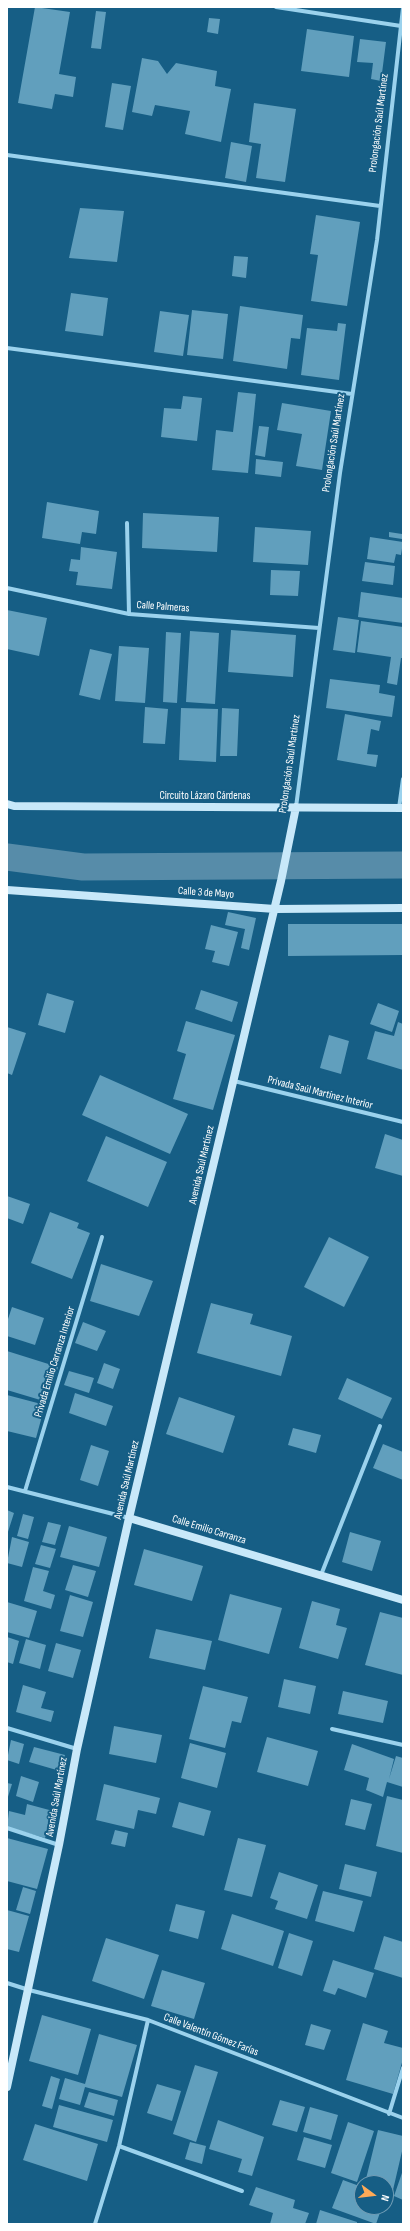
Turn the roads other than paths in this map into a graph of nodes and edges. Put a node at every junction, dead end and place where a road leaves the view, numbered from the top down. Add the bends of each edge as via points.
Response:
1 (276, 7) edge
2 (403, 8) edge
3 (401, 26) junction
4 (7, 156) edge
5 (380, 206) junction
6 (7, 348) edge
7 (352, 394) junction
8 (127, 523) dead end
9 (7, 588) edge
10 (129, 614) junction
11 (320, 628) junction
12 (403, 779) edge
13 (7, 804) edge
14 (296, 807) junction
15 (401, 808) edge
16 (281, 881) joint
17 (7, 890) edge
18 (274, 908) junction
19 (403, 908) edge
20 (234, 1081) junction
21 (403, 1122) edge
22 (102, 1237) dead end
23 (380, 1426) dead end
24 (7, 1487) edge
25 (25, 1491) junction
26 (129, 1518) junction
27 (321, 1575) junction
28 (403, 1600) edge
29 (7, 1728) edge
30 (332, 1729) dead end
31 (403, 1744) edge
32 (77, 1749) junction
33 (7, 1828) edge
34 (59, 1845) junction
35 (7, 1983) edge
36 (29, 1990) junction
37 (148, 2020) junction
38 (403, 2068) edge
39 (7, 2086) edge
40 (389, 2114) junction
41 (403, 2118) edge
42 (119, 2146) junction
43 (242, 2191) dead end
44 (95, 2224) edge

1 - 3 street
2 - 3 street, Prolongación Saúl Martínez
3 - 5 street, Prolongación Saúl Martínez
4 - 5 street
5 - 7 street, Prolongación Saúl Martínez
6 - 7 street
7 - 11 street, Prolongación Saúl Martínez
8 - 10 street
9 - 10 street, Calle Palmeras
10 - 11 street, Calle Palmeras
11 - 14 street, Prolongación Saúl Martínez
12 - 15 street
13 - 14 street, Circuito Lázaro Cárdenas
14 - 15 street, Circuito Lázaro Cárdenas
14 - 16 street, Prolongación Saúl Martínez
16 - 18 street, Avenida Saúl Martínez
17 - 18 street, Calle 3 de Mayo
18 - 19 street, Calle 3 de Mayo
18 - 20 street, Avenida Saúl Martínez
20 - 21 street, Privada Saúl Martínez Interior
20 - 26 street, Avenida Saúl Martínez
22 - 25 street, Privada Emilio Carranza Interior
23 - 27 street
24 - 25 street, Calle Emilio Carranza
25 - 26 street, Calle Emilio Carranza
26 - 27 street, Calle Emilio Carranza
26 - 32 street, Avenida Saúl Martínez
27 - 28 street, Calle Emilio Carranza
29 - 32 street
30 - 31 street
32 - 34 street, Avenida Saúl Martínez
33 - 34 street
34 - 36 street, Avenida Saúl Martínez
35 - 36 street, Calle Valentín Gómez Farías
36 - 37 street, Calle Valentín Gómez Farías
36 - 39 street, Avenida Saúl Martínez
37 - 40 street, Calle Valentín Gómez Farías
37 - 42 street
38 - 40 street
40 - 41 street, Calle Valentín Gómez Farías
42 - 43 street
42 - 44 street

